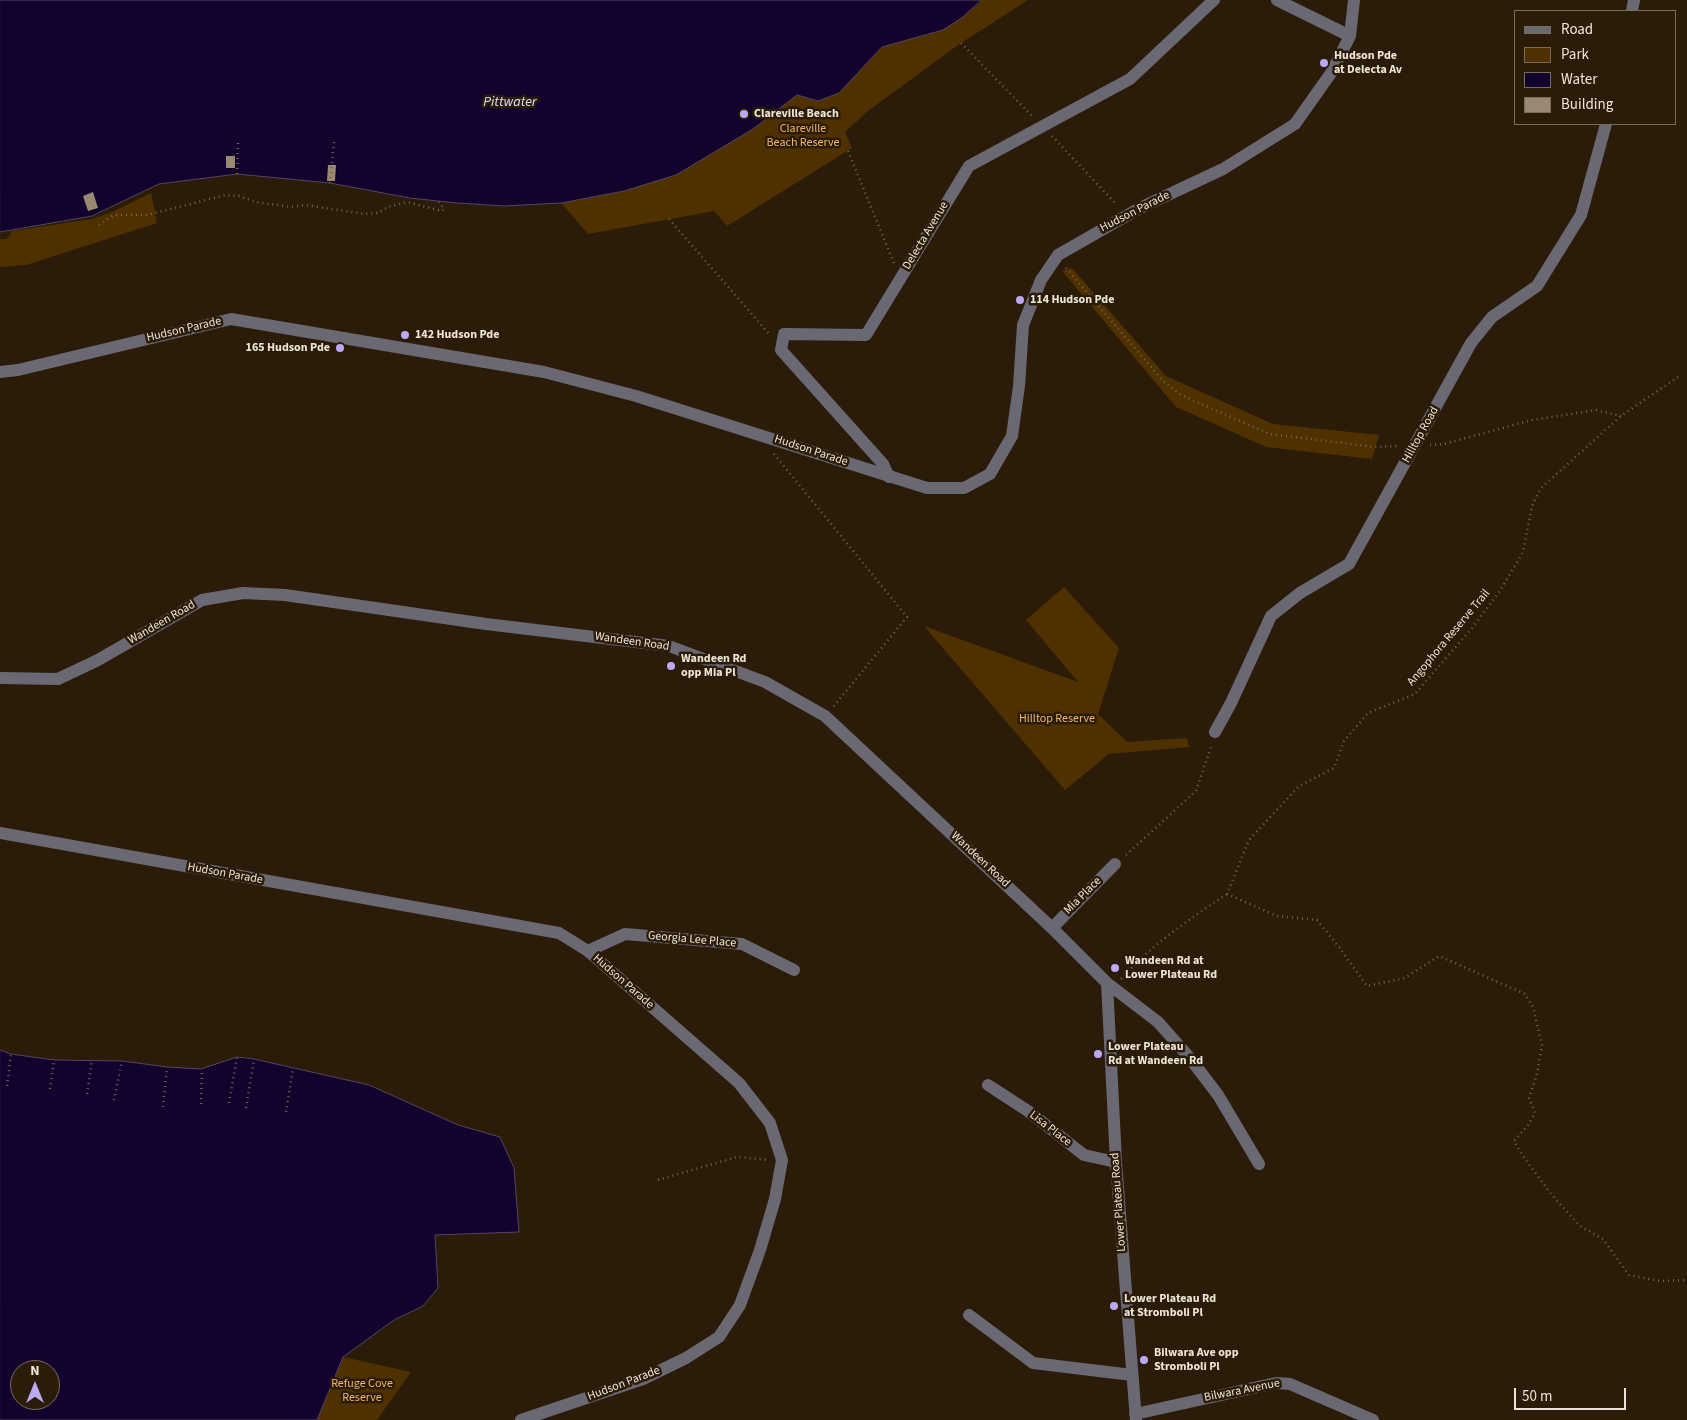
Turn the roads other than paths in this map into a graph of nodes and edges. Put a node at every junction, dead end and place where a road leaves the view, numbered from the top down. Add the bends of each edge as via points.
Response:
1 (1214, 0) edge
2 (1277, 0) edge
3 (1354, 0) edge
4 (1350, 36) junction
5 (1606, 125) edge
6 (0, 372) edge
7 (889, 477) junction
8 (0, 678) edge
9 (1215, 732) road end
10 (0, 834) edge
11 (1115, 864) road end
12 (1052, 928) junction
13 (588, 951) junction
14 (794, 970) dead end
15 (1110, 985) junction
16 (988, 1085) dead end
17 (1116, 1162) junction
18 (1259, 1164) dead end
19 (969, 1315) dead end
20 (1132, 1375) junction
21 (1136, 1417) edge
22 (521, 1420) edge
23 (1373, 1420) edge

1 - 7 street, Delecta Avenue via 1130,79 969,166 866,335 784,334 781,350 883,464
2 - 4 street
3 - 4 street, Hudson Parade
4 - 7 street, Hudson Parade via 1331,73 1295,124 1223,169 1140,208 1058,255 1041,280 1023,325 1012,436 990,474 964,488 926,488
5 - 9 street, Hilltop Road via 1581,215 1537,286 1492,317 1471,343 1349,564 1300,593 1270,616
6 - 7 street, Hudson Parade via 231,319 544,372 636,396
8 - 12 street, Wandeen Road via 58,679 98,660 202,600 244,593 286,595 669,646 765,682 826,716
10 - 13 street, Hudson Parade via 559,933
11 - 12 street, Mia Place
12 - 15 street, Wandeen Road
13 - 14 street, Georgia Lee Place via 625,934 742,944
13 - 22 street, Hudson Parade via 739,1083 770,1123 782,1161 760,1250 740,1305 720,1337 643,1379
15 - 17 street, Lower Plateau Road
15 - 18 street, Wandeen Road via 1158,1022 1189,1057 1218,1095
16 - 17 street, Lisa Place via 1028,1111 1084,1155
17 - 20 street, Lower Plateau Road
19 - 20 street via 1033,1363
20 - 21 street, Lower Plateau Road
21 - 23 street, Bilwara Avenue via 1276,1383 1290,1384

